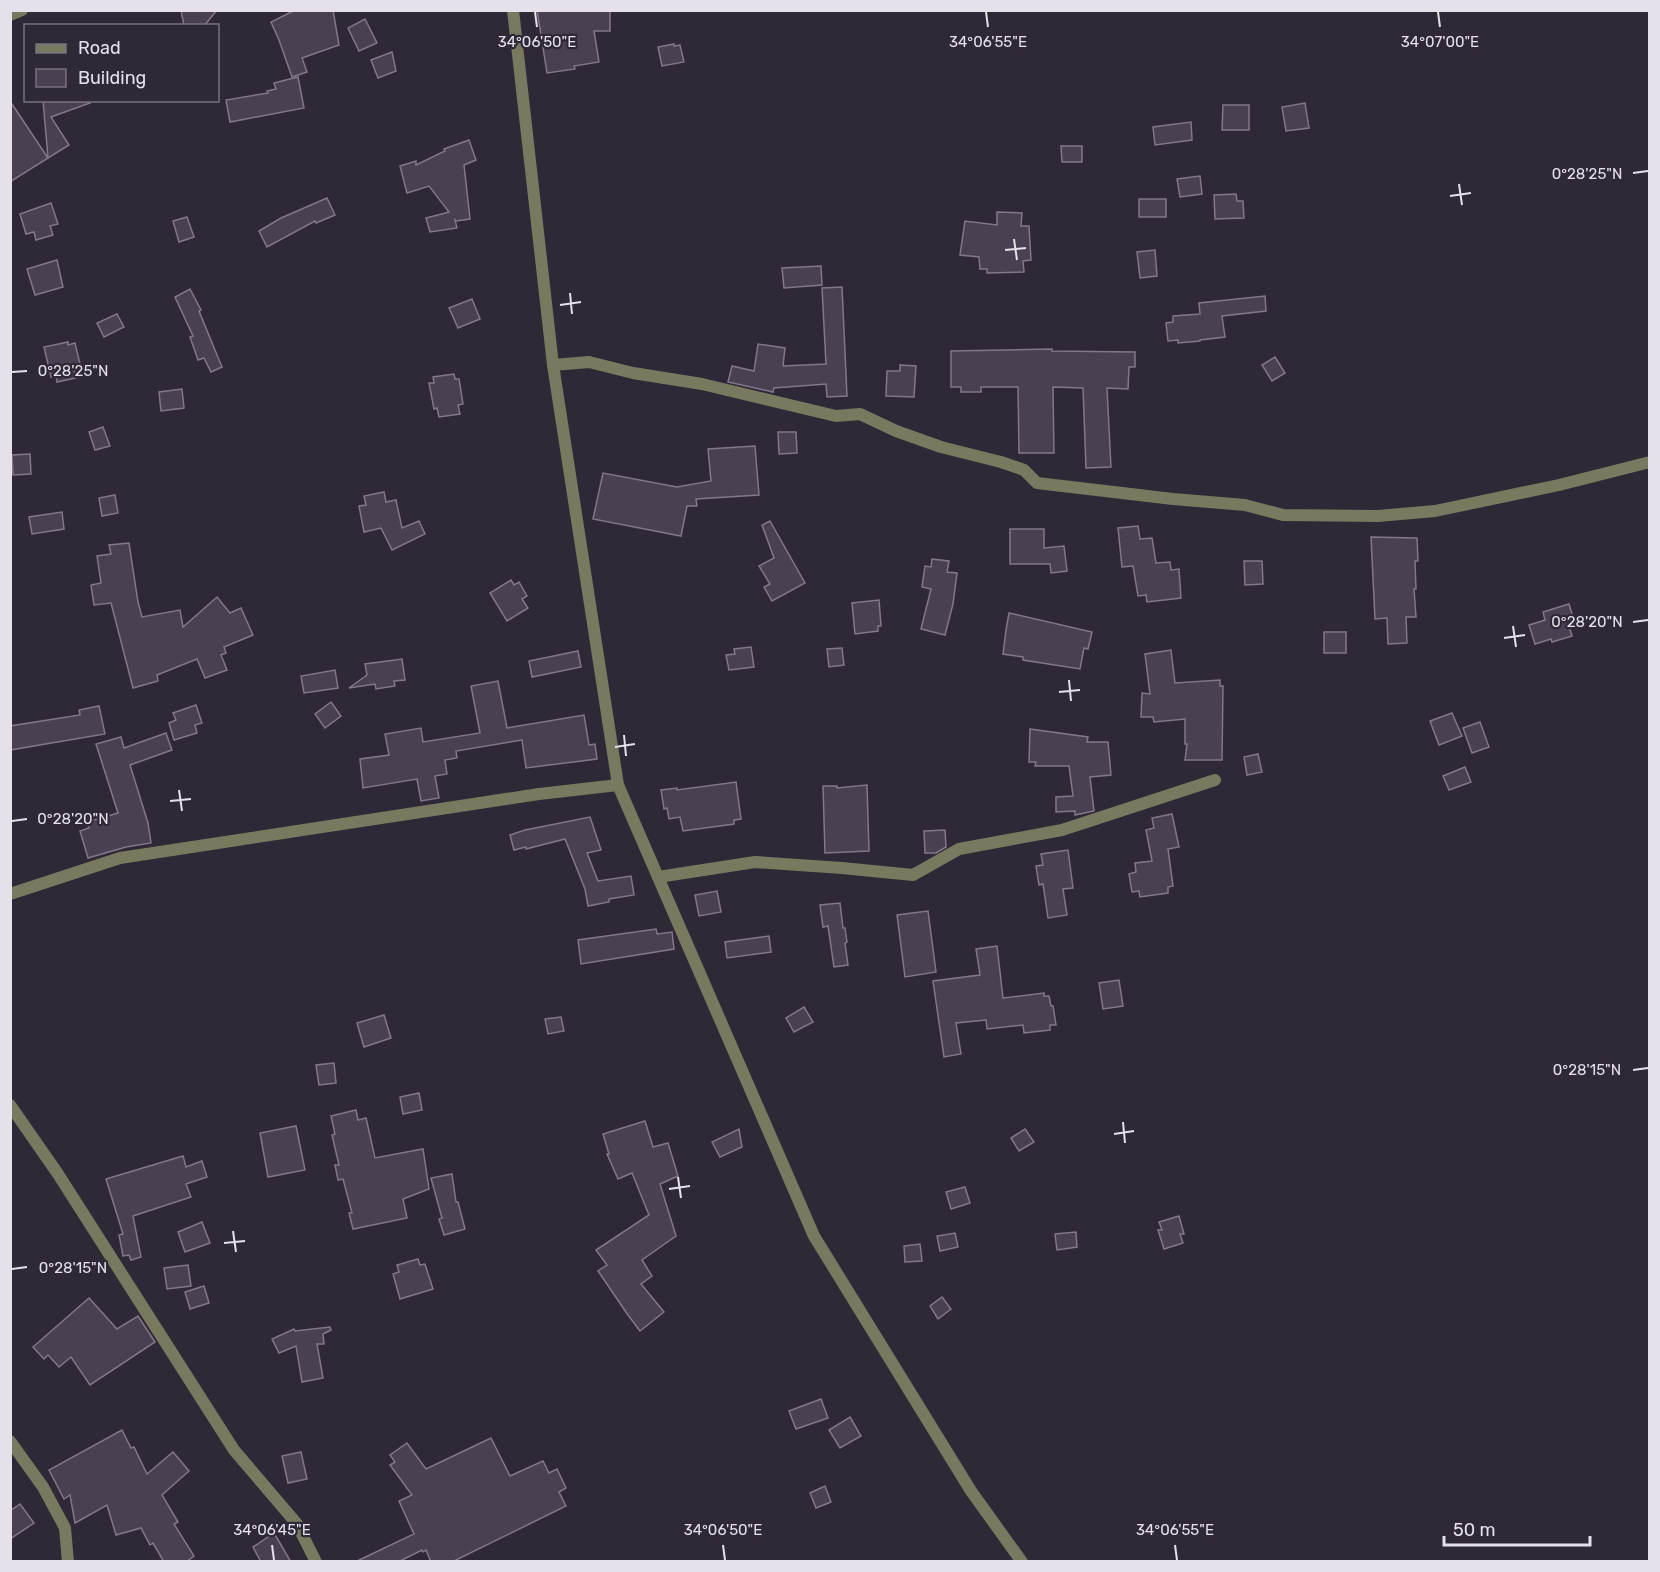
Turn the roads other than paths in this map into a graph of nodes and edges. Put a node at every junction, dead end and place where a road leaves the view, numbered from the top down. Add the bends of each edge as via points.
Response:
1 (22, 10) edge
2 (513, 10) edge
3 (10, 15) edge
4 (553, 365) junction
5 (1650, 462) edge
6 (1215, 780) dead end
7 (618, 785) junction
8 (658, 878) junction
9 (10, 894) edge
10 (10, 1105) edge
11 (10, 1441) edge
12 (68, 1562) edge
13 (316, 1562) edge
14 (1022, 1562) edge

1 - 3 street
2 - 4 street
4 - 5 street via 589,362 836,416 860,414 941,447 1024,470 1037,483 1245,505 1283,515 1378,516 1435,511
4 - 7 street
6 - 8 street via 1062,831 959,849 913,875 754,862
7 - 8 street
7 - 9 street via 120,858
8 - 14 street via 814,1236 972,1491
10 - 13 street via 234,1450 297,1524
11 - 12 street via 43,1487 65,1528

